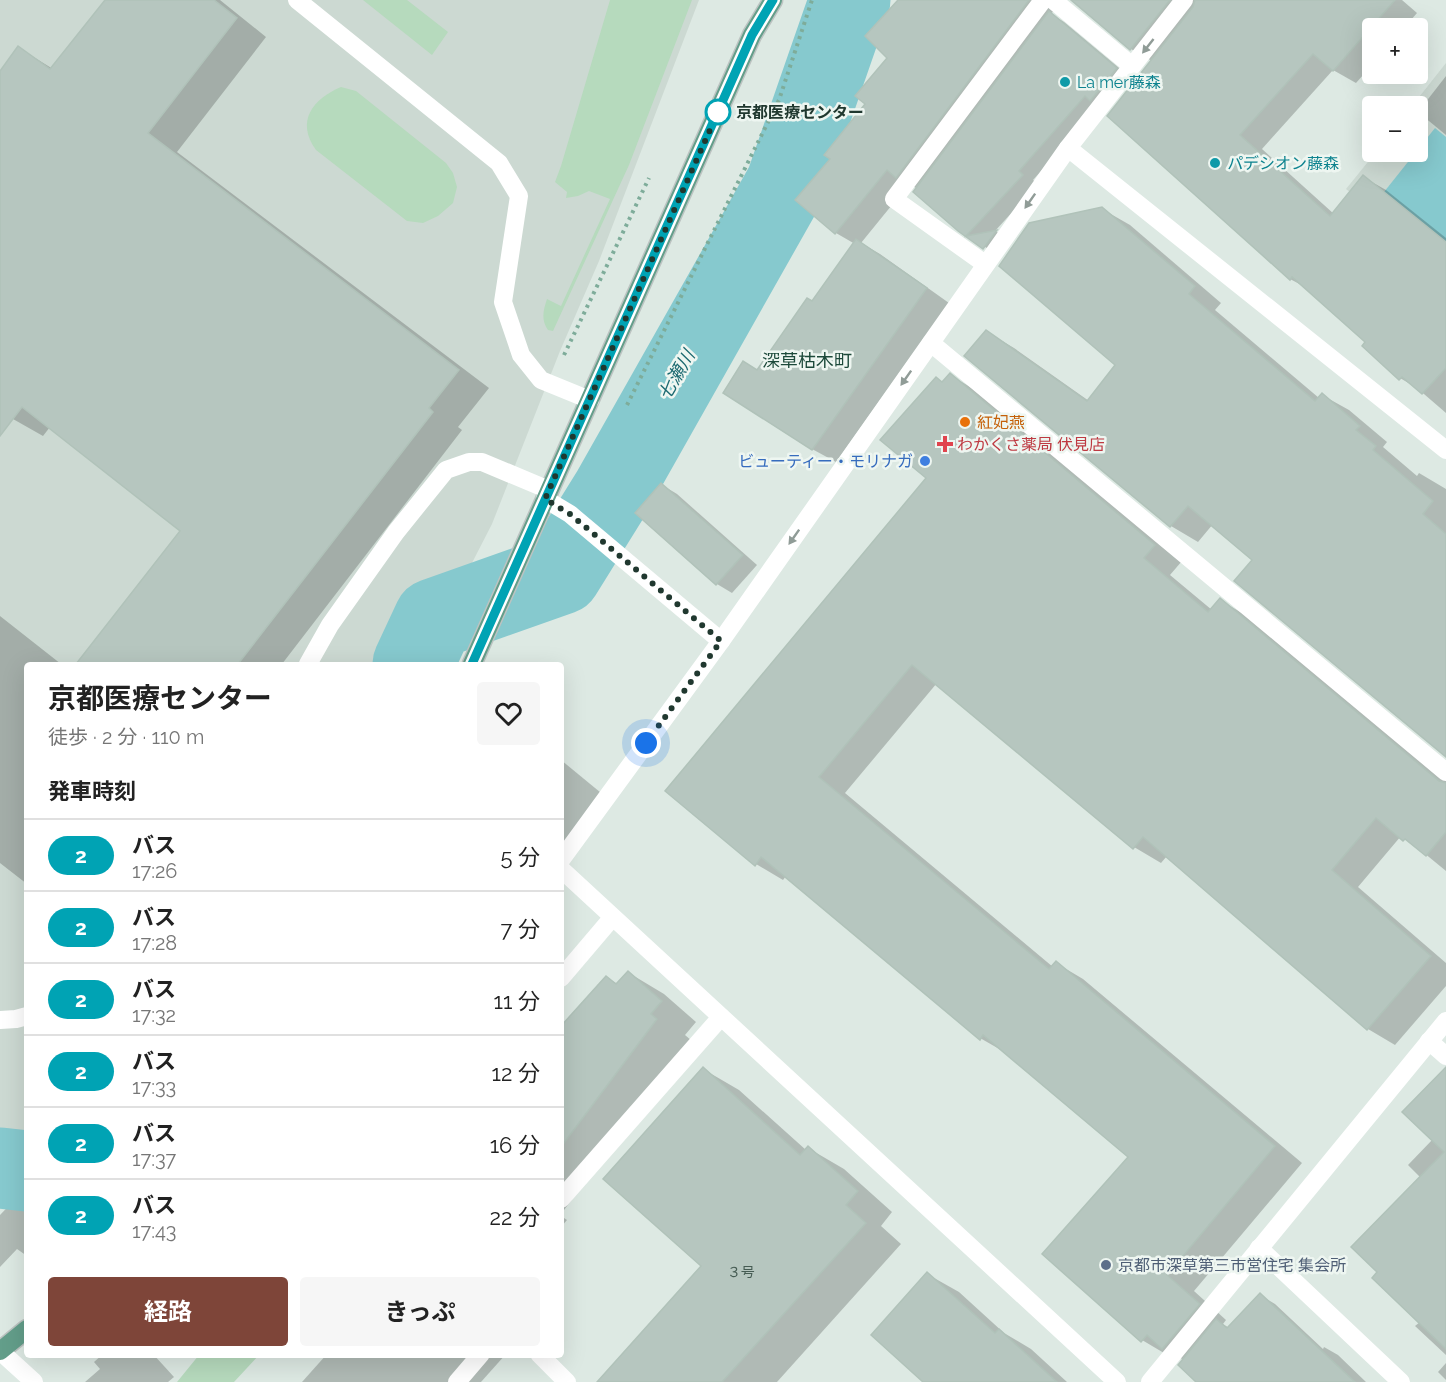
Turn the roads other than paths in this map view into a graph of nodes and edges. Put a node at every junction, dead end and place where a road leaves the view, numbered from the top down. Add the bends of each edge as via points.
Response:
1 (297, 0) edge
2 (774, 0) edge
3 (1043, 0) edge
4 (1053, 0) edge
5 (1184, 0) edge
6 (1132, 66) junction
7 (1068, 148) junction
8 (986, 264) junction
9 (931, 343) junction
10 (590, 400) junction
11 (1446, 450) edge
12 (547, 494) junction
13 (721, 641) junction
14 (309, 662) edge
15 (473, 662) edge
16 (1446, 772) edge
17 (564, 856) edge
18 (564, 872) edge
19 (612, 918) junction
20 (564, 974) edge
21 (24, 1017) edge
22 (721, 1017) junction
23 (0, 1020) edge
24 (1446, 1021) edge
25 (1429, 1041) junction
26 (1446, 1056) edge
27 (564, 1196) edge
28 (1259, 1248) junction
29 (24, 1331) edge
30 (0, 1351) edge
31 (478, 1358) edge
32 (543, 1358) edge
33 (1109, 1379) edge
34 (34, 1382) edge
35 (457, 1382) edge
36 (567, 1382) edge
37 (1150, 1382) edge
38 (1401, 1382) edge

1 - 10 street via 499,163 519,196 503,302 521,355 541,380
2 - 10 main road via 752,35
3 - 8 street via 894,199
4 - 6 street
5 -> 6 street
6 - 7 street
7 -> 8 street
7 - 11 street
8 - 9 street
9 -> 13 street
9 - 16 street
10 - 12 main road
12 - 13 street
12 - 14 street via 482,462 446,470 396,531 330,625
12 - 15 main road
13 - 17 street
18 - 19 street
19 - 20 street
19 - 22 street
21 - 23 street
22 - 27 street
22 - 33 street
24 - 25 street
25 - 26 street
25 - 28 street
28 - 37 street
28 - 38 street
29 - 30 main road
30 - 34 street
31 - 35 street
32 - 36 street

